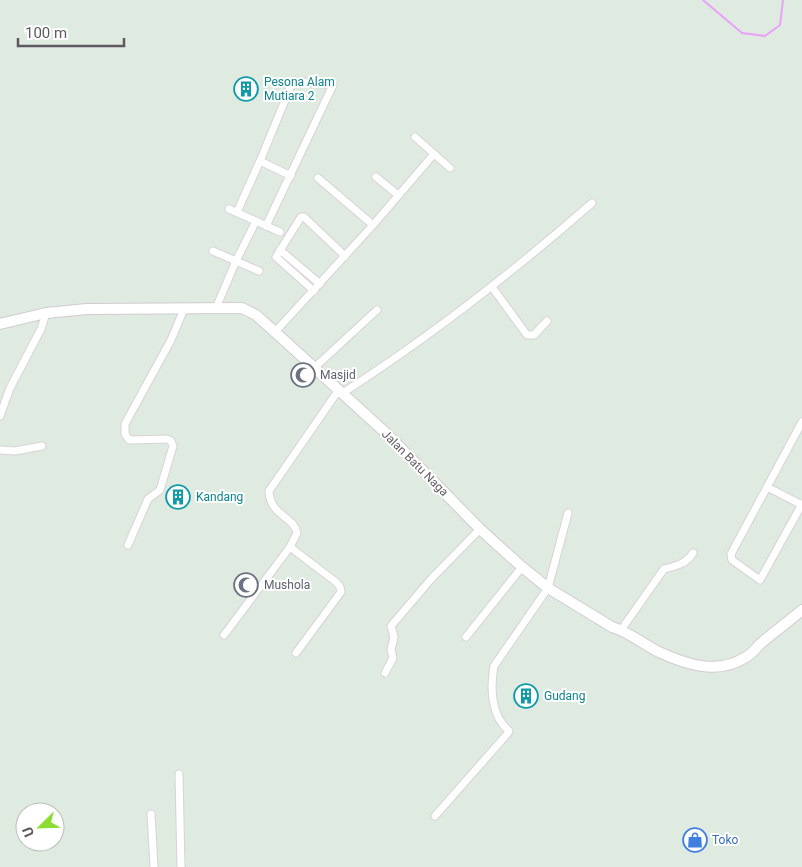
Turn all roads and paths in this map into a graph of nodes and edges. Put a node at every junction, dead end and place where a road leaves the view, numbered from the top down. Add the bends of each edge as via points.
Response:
1 (415, 137) dead end
2 (434, 154) junction
3 (260, 161) junction
4 (450, 168) dead end
5 (291, 176) junction
6 (376, 177) dead end
7 (318, 178) dead end
8 (398, 195) junction
9 (592, 204) dead end
10 (229, 209) dead end
11 (237, 212) junction
12 (256, 221) junction
13 (266, 226) junction
14 (373, 226) junction
15 (280, 232) dead end
16 (280, 250) junction
17 (213, 251) dead end
18 (345, 256) junction
19 (236, 261) junction
20 (259, 271) dead end
21 (320, 284) junction
22 (492, 287) junction
23 (314, 291) junction
24 (216, 308) junction
25 (184, 309) junction
26 (377, 310) dead end
27 (46, 314) junction
28 (548, 321) dead end
29 (0, 324) edge
30 (275, 332) junction
31 (314, 368) junction
32 (340, 393) junction
33 (0, 416) edge
34 (802, 422) edge
35 (42, 446) dead end
36 (0, 450) edge
37 (767, 487) junction
38 (802, 505) edge
39 (568, 513) dead end
40 (480, 529) junction
41 (128, 545) dead end
42 (290, 547) junction
43 (693, 552) dead end
44 (522, 567) junction
45 (548, 588) junction
46 (802, 610) edge
47 (621, 630) junction
48 (224, 635) dead end
49 (466, 637) dead end
50 (296, 653) dead end
51 (385, 673) dead end
52 (179, 774) dead end
53 (152, 814) dead end
54 (435, 816) dead end
55 (154, 867) edge
56 (181, 867) edge

1 - 2 street
2 - 4 street
2 - 8 street
3 - 5 street
3 - 5 street via 293,81 333,85
3 - 11 street
5 - 13 street
6 - 8 street
7 - 14 street
8 - 14 street
9 - 22 street
10 - 11 street
11 - 12 street
12 - 13 street
12 - 19 street
13 - 15 street
14 - 18 street
16 - 18 street via 303,216
16 - 21 street
16 - 23 street via 276,258
17 - 19 street
18 - 21 street
19 - 20 street
19 - 24 street
21 - 23 street
22 - 28 street via 527,335 534,335
22 - 32 street via 390,362
23 - 30 street
24 - 25 street, Jalan Batu Naga
24 - 30 street, Jalan Batu Naga via 247,310
25 - 27 street, Jalan Batu Naga via 107,308
25 - 41 street via 171,340 125,424 129,440 167,439 173,446 160,490 148,499
26 - 31 street
27 - 29 street, Jalan Batu Naga
27 - 33 street
30 - 31 street, Jalan Batu Naga
31 - 32 street, Jalan Batu Naga
32 - 40 street, Jalan Batu Naga via 387,434
32 - 42 street via 269,491 272,505 296,528
34 - 37 street
35 - 36 street
37 - 38 street
37 - 38 street via 731,557 760,580
39 - 45 street
40 - 44 street, Jalan Batu Naga
40 - 51 street via 391,626 393,658
42 - 48 street
42 - 50 street via 336,582 341,592
43 - 47 street via 689,560 664,569
44 - 45 street, Jalan Batu Naga
44 - 49 street
45 - 47 street, Jalan Batu Naga
45 - 54 street via 494,666 491,680 496,714 509,731
46 - 47 street, Jalan Batu Naga via 748,656 716,668 676,659
52 - 56 street
53 - 55 street

